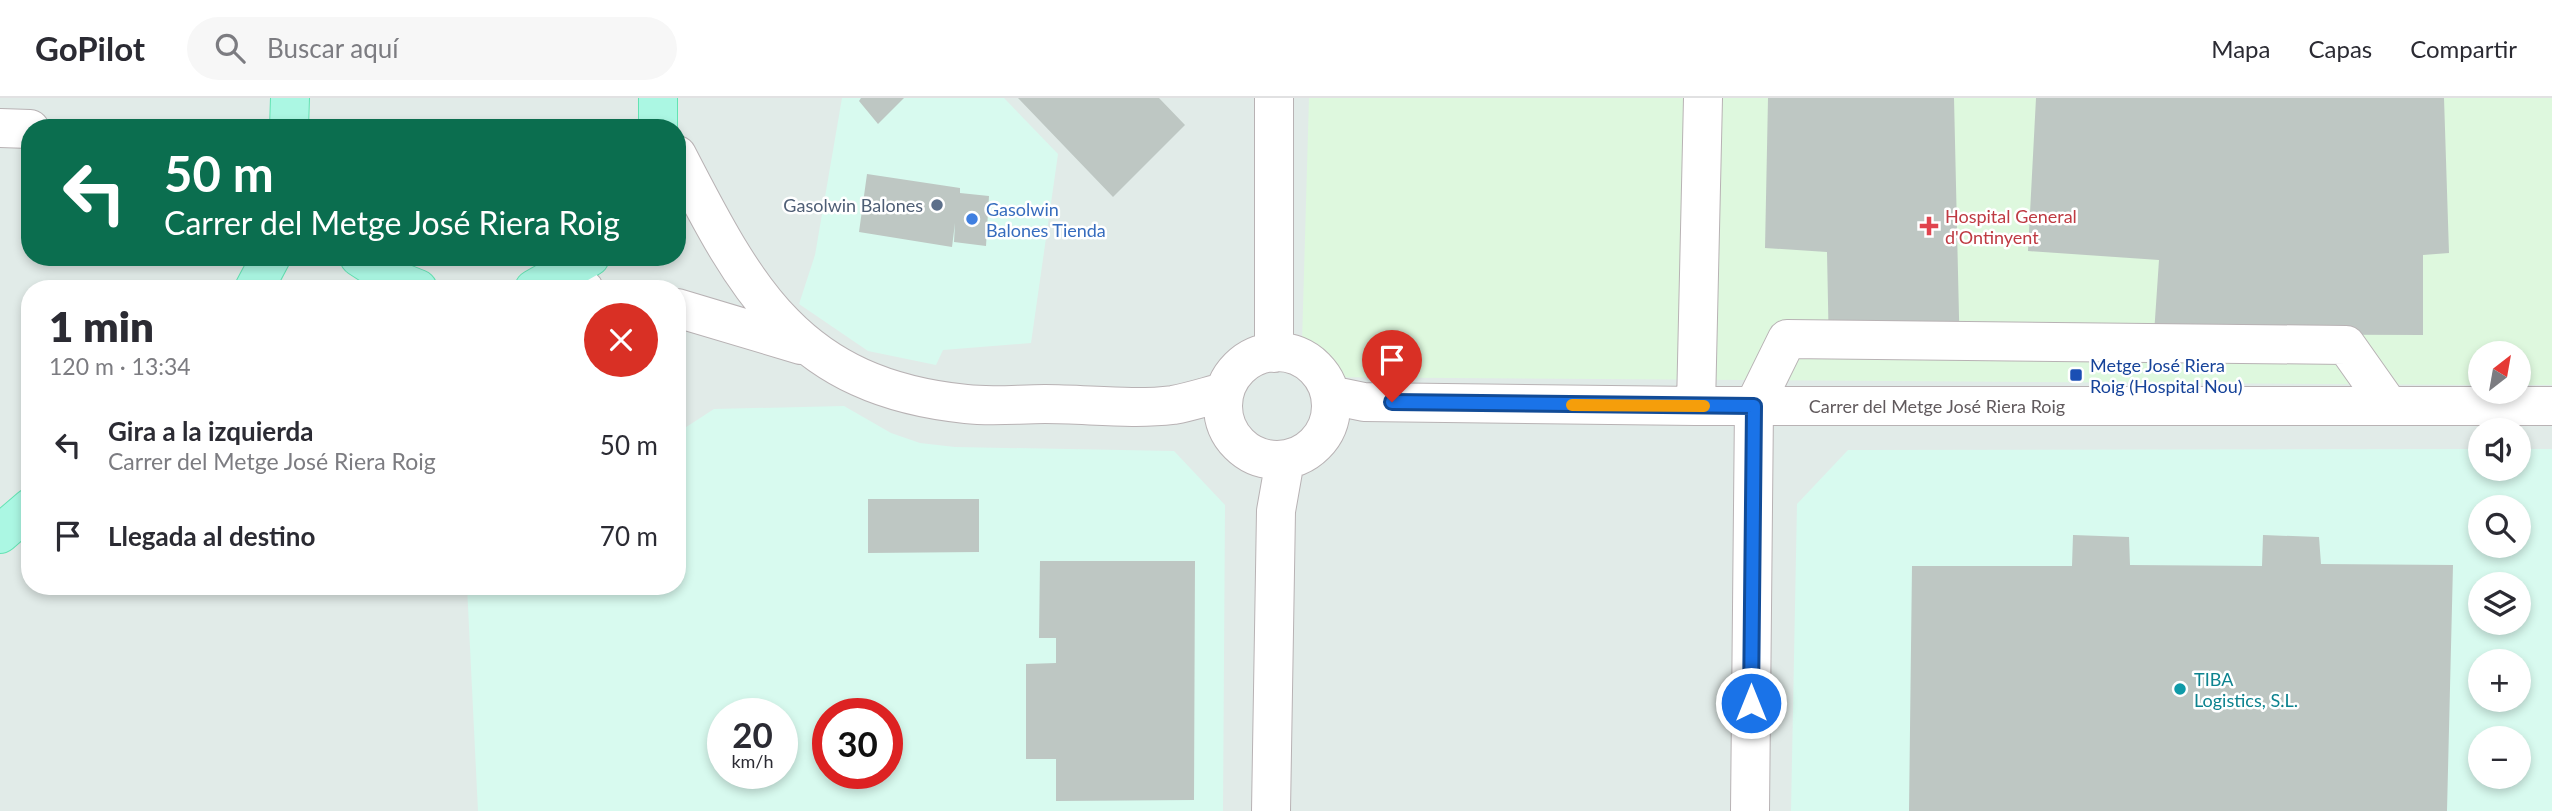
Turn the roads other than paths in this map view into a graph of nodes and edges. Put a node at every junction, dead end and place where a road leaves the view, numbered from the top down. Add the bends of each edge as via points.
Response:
1 (290, 98) edge
2 (1274, 98) edge
3 (1703, 98) edge
4 (289, 119) edge
5 (0, 128) edge
6 (21, 129) edge
7 (686, 171) edge
8 (375, 266) edge
9 (580, 266) edge
10 (399, 280) edge
11 (564, 280) edge
12 (686, 310) edge
13 (806, 347) junction
14 (1274, 353) junction
15 (1342, 403) junction
16 (1225, 406) junction
17 (1696, 406) junction
18 (1754, 406) junction
19 (2389, 406) junction
20 (2552, 406) edge
21 (1276, 460) junction
22 (21, 516) edge
23 (0, 534) edge
24 (1271, 811) edge
25 (1750, 811) edge

1 - 4 main road
2 - 14 street
3 - 17 street
5 - 6 street
7 - 13 street via 745,278
8 - 10 main road
9 - 11 main road
12 - 13 street
13 - 16 street via 858,376 965,404
14 - 15 street via 1297,356 1312,365
14 - 16 street via 1245,362 1232,375
15 - 17 street, Carrer del Metge José Riera Roig
15 - 21 street via 1316,444 1302,454
16 - 21 street via 1237,443 1251,454
17 - 18 street, Carrer del Metge José Riera Roig
18 - 19 street, Carrer del Metge José Riera Roig
18 - 19 street via 1787,339 2346,345
18 - 25 street
19 - 20 street, Carrer del Metge José Riera Roig
21 - 24 street
22 - 23 main road

